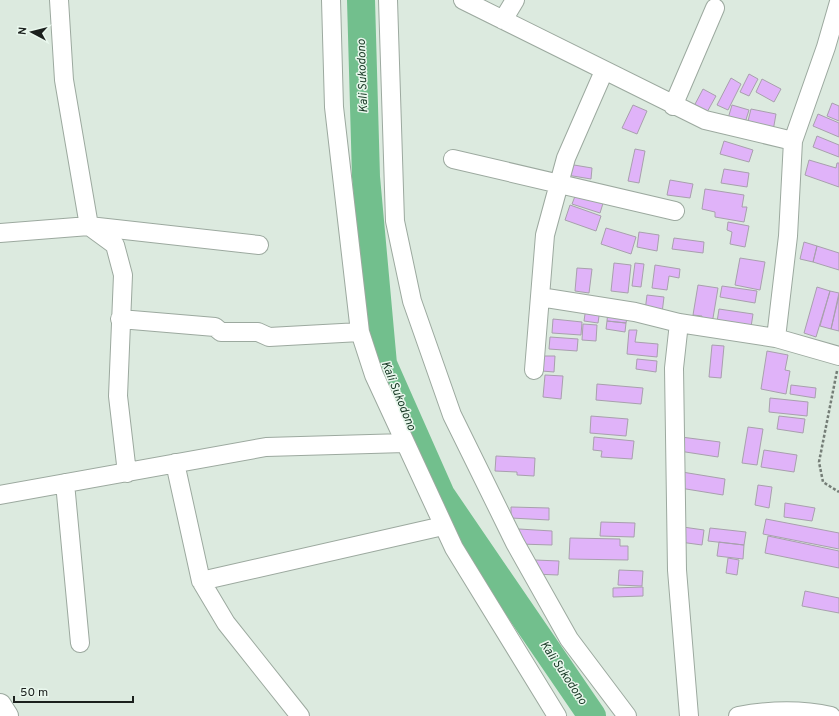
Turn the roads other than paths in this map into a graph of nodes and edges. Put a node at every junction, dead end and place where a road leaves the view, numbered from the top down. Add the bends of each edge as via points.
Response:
1 (59, 0) edge
2 (331, 0) edge
3 (388, 0) edge
4 (464, 0) edge
5 (515, 0) edge
6 (839, 2) edge
7 (715, 8) dead end
8 (503, 20) junction
9 (604, 71) junction
10 (673, 106) junction
11 (793, 141) junction
12 (453, 159) dead end
13 (558, 184) junction
14 (675, 211) dead end
15 (90, 226) junction
16 (0, 233) edge
17 (259, 245) dead end
18 (540, 297) junction
19 (120, 319) junction
20 (679, 323) junction
21 (360, 332) junction
22 (776, 338) junction
23 (838, 361) edge
24 (534, 370) dead end
25 (405, 443) junction
26 (175, 463) junction
27 (127, 473) junction
28 (65, 483) junction
29 (0, 495) edge
30 (443, 526) junction
31 (201, 581) junction
32 (80, 643) dead end
33 (0, 705) edge
34 (7, 716) edge
35 (300, 716) edge
36 (557, 716) edge
37 (627, 716) edge
38 (689, 716) edge
39 (738, 716) edge
40 (831, 716) edge

1 - 15 street via 64,80
2 - 21 street via 334,107
3 - 37 street via 395,221 412,301 452,415 515,544 569,639
4 - 8 street
5 - 8 street
6 - 11 street
7 - 10 street
8 - 9 street
9 - 10 street
9 - 13 street via 566,158
10 - 11 street via 705,120
11 - 22 street via 788,236
12 - 13 street
13 - 14 street
13 - 18 street via 545,235
15 - 16 street
15 - 17 street
15 - 19 street via 115,245 123,275
18 - 20 street via 636,312
18 - 24 street
19 - 21 street via 215,327 221,332 258,332 269,337
19 - 27 street via 118,396
20 - 22 street
20 - 38 street via 674,368 677,563
21 - 25 street via 374,375
22 - 23 street
25 - 26 street via 266,447
25 - 30 street
26 - 27 street
26 - 31 street
27 - 28 street
28 - 29 street
28 - 32 street
30 - 31 street
30 - 36 street
31 - 35 street via 226,623
33 - 34 main road
39 - 40 street via 764,711 808,711

